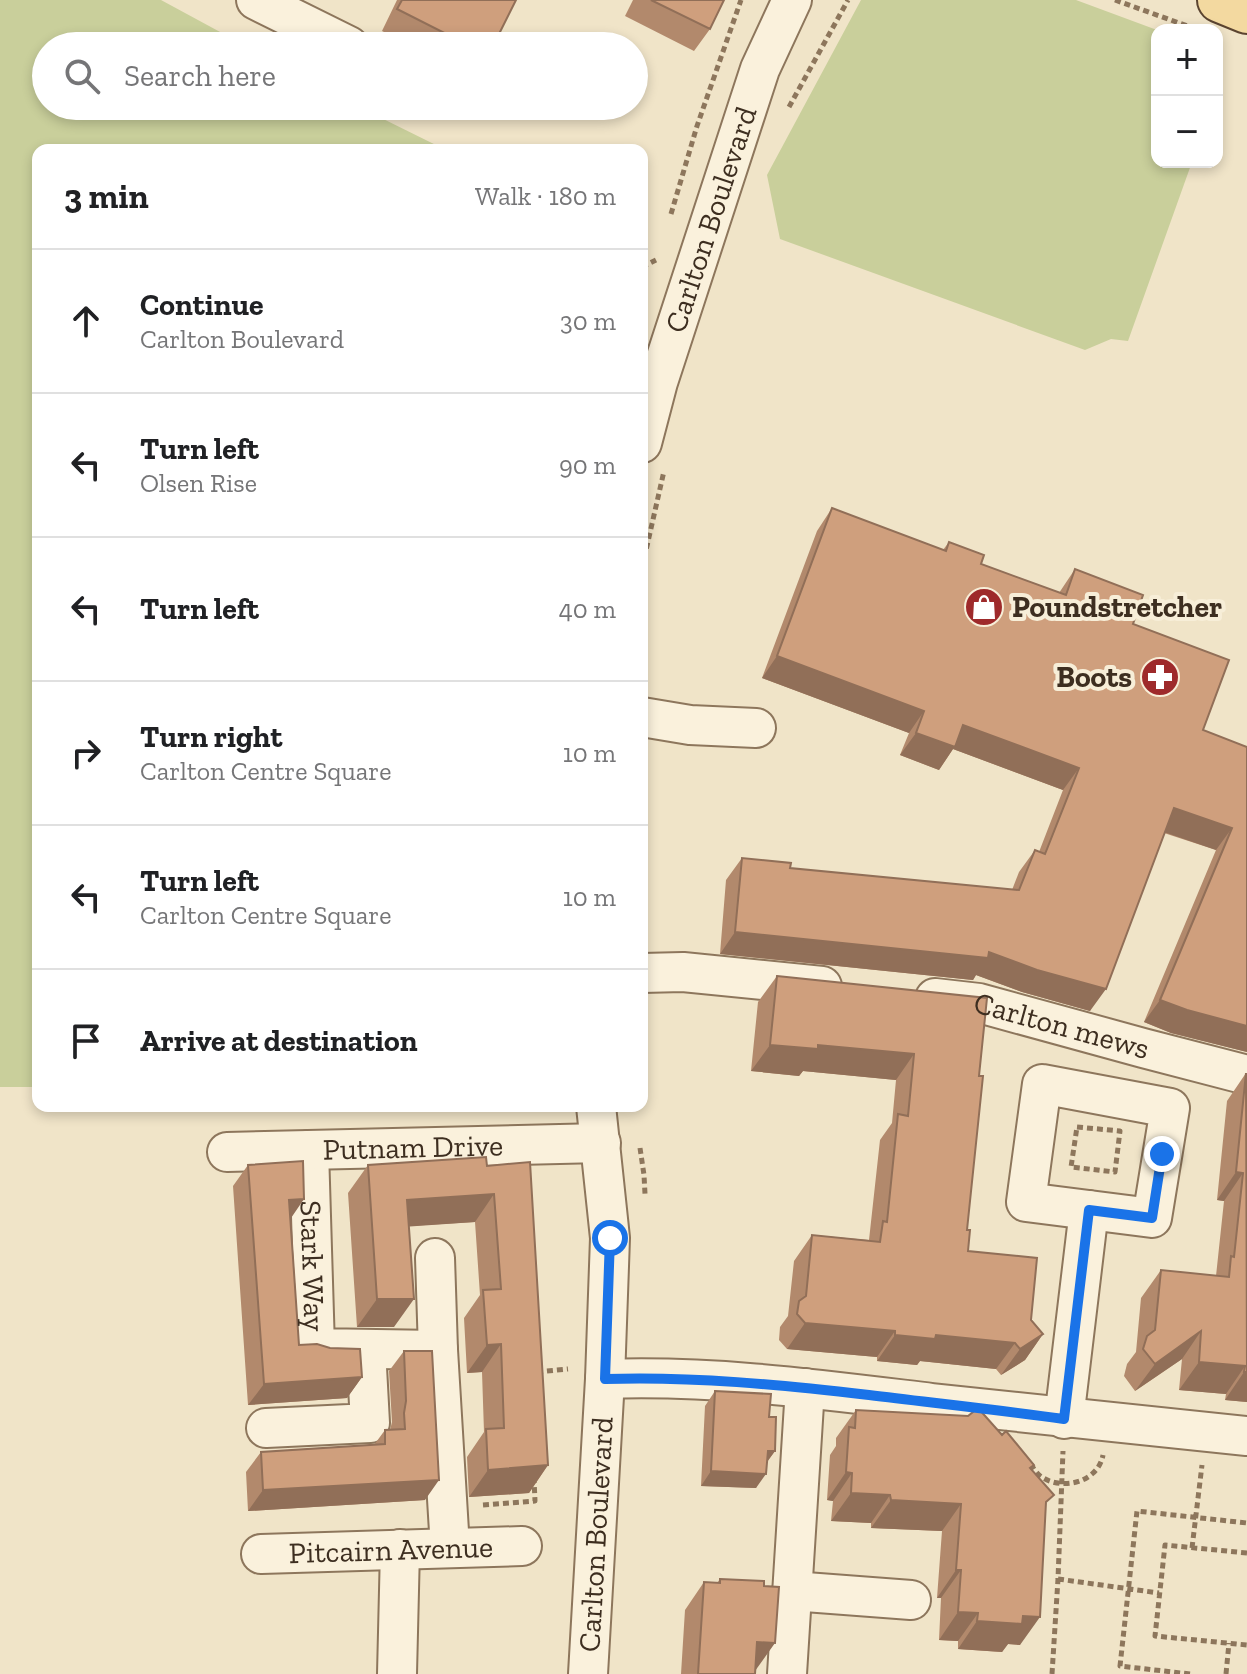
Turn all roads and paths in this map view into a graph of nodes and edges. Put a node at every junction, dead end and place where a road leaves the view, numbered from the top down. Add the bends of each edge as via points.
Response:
1 (256, 0) edge
2 (741, 0) edge
3 (792, 0) edge
4 (848, 0) edge
5 (1115, 0) edge
6 (1220, 0) edge
7 (1247, 11) edge
8 (840, 12) dead end
9 (1182, 24) edge
10 (321, 32) edge
11 (671, 215) dead end
12 (648, 264) edge
13 (653, 272) dead end
14 (648, 420) edge
15 (648, 718) edge
16 (756, 728) dead end
17 (648, 973) edge
18 (855, 990) edge
19 (901, 995) edge
20 (1247, 1075) edge
21 (598, 1124) edge
22 (1120, 1131) joint
23 (309, 1150) junction
24 (227, 1152) dead end
25 (1089, 1210) junction
26 (435, 1258) dead end
27 (366, 1349) junction
28 (438, 1350) junction
29 (569, 1355) dead end
30 (568, 1369) junction
31 (528, 1373) edge
32 (605, 1379) junction
33 (568, 1380) dead end
34 (805, 1388) junction
35 (1064, 1419) junction
36 (266, 1428) dead end
37 (1206, 1432) junction
38 (1247, 1436) edge
39 (534, 1472) edge
40 (447, 1509) junction
41 (1196, 1517) junction
42 (1247, 1523) edge
43 (522, 1546) dead end
44 (450, 1548) junction
45 (1192, 1548) junction
46 (400, 1549) junction
47 (1247, 1553) edge
48 (261, 1554) dead end
49 (1058, 1579) junction
50 (1128, 1589) junction
51 (792, 1591) junction
52 (1159, 1593) junction
53 (911, 1600) dead end
54 (1229, 1643) junction
55 (1247, 1645) edge
56 (397, 1674) edge
57 (588, 1674) edge
58 (787, 1674) edge
59 (1052, 1674) edge
60 (1190, 1674) edge
61 (1226, 1674) edge

1 - 10 street
2 - 11 path
3 - 14 street, Carlton Boulevard via 760,69
4 - 8 path
5 - 9 path
6 - 7 main road
12 - 13 path via 656,260
15 - 16 street
17 - 18 street
19 - 20 street, Carlton mews via 979,1003
21 - 23 street, Putnam Drive
21 - 32 street, Carlton Boulevard via 610,1238
22 - 22 path via 1115,1172 1071,1167 1077,1127
23 - 24 street, Putnam Drive
23 - 27 street, Stark Way via 315,1348
25 - 25 street via 1026,1202 1042,1084 1170,1108 1152,1218
25 - 35 street
26 - 28 street
27 - 28 street, Stark Way
27 - 36 street via 370,1423
28 - 40 street
29 - 30 path
30 - 31 path
30 - 33 path
32 - 34 street
32 - 57 street, Carlton Boulevard
34 - 35 street
34 - 51 street
35 - 37 street
35 - 49 path
37 - 38 street
37 - 41 path
39 - 40 path via 535,1501
40 - 44 street
41 - 42 path
41 - 45 path
41 - 50 path via 1137,1511
43 - 44 street, Pitcairn Avenue
44 - 46 street, Pitcairn Avenue
45 - 47 path
45 - 52 path via 1165,1545
46 - 48 street, Pitcairn Avenue
46 - 56 street
49 - 50 path
49 - 59 path
50 - 52 path
50 - 60 path via 1120,1666
51 - 53 street
51 - 58 street
52 - 54 path via 1155,1636
54 - 55 path
54 - 61 path

